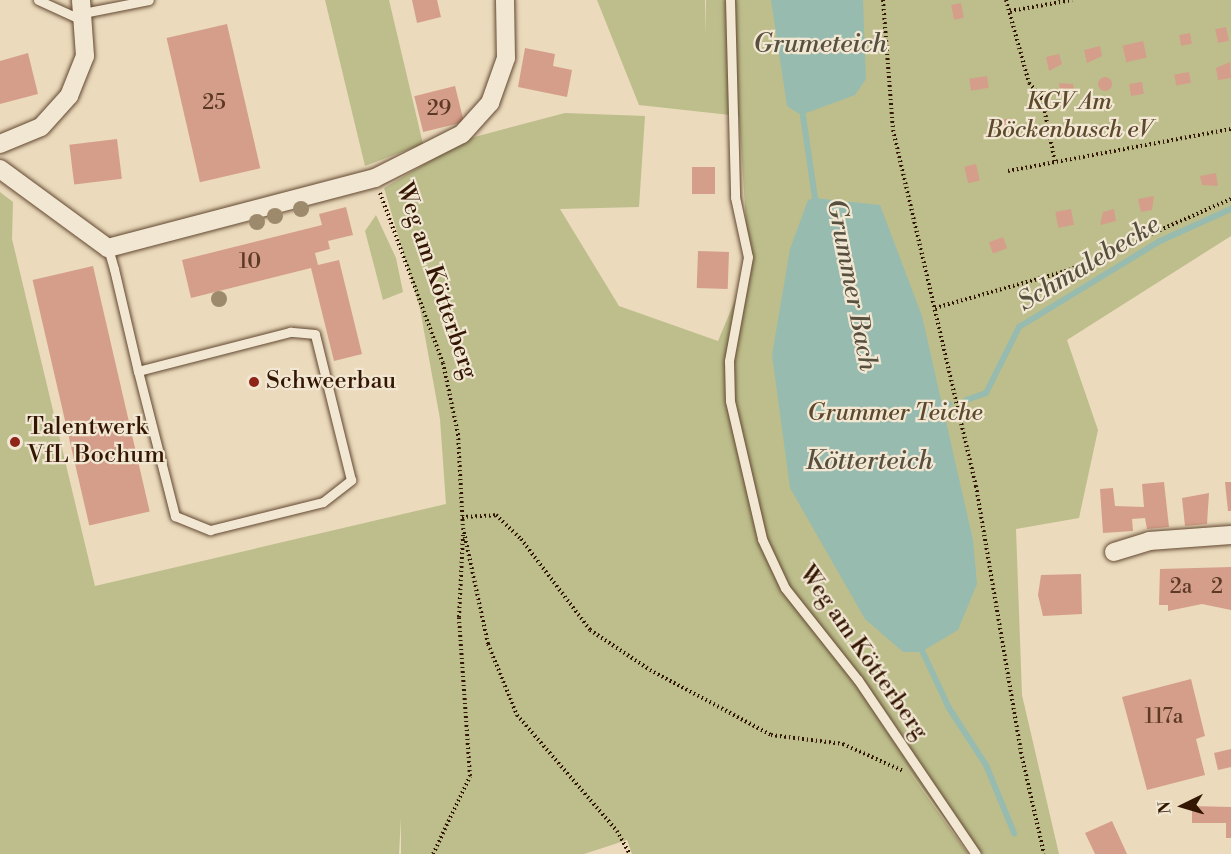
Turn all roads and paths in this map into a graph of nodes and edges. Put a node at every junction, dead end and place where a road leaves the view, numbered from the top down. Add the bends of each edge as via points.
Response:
1 (39, 0) edge
2 (149, 0) edge
3 (505, 0) edge
4 (730, 0) edge
5 (883, 0) edge
6 (1006, 0) edge
7 (1072, 0) edge
8 (1010, 11) junction
9 (83, 12) edge
10 (1231, 129) edge
11 (0, 144) edge
12 (1055, 162) junction
13 (0, 169) edge
14 (1008, 171) dead end
15 (375, 178) junction
16 (1231, 199) edge
17 (108, 248) junction
18 (936, 308) junction
19 (138, 371) junction
20 (462, 517) junction
21 (463, 528) junction
22 (1231, 535) edge
23 (1114, 552) dead end
24 (923, 780) junction
25 (433, 854) edge
26 (630, 854) edge
27 (976, 854) edge
28 (1044, 854) edge

1 - 9 lane
2 - 9 lane
3 - 15 street, Weg am Kötterberg via 506,58 490,103 462,134
4 - 24 lane, Weg am Kötterberg via 735,198 748,257 729,361 730,401 762,539 785,588 858,680
5 - 18 path via 893,130
6 - 8 path
7 - 8 path
8 - 12 path via 1029,83 1042,98
9 - 11 street via 85,56 69,96 41,127
10 - 12 path
12 - 14 path
13 - 17 street
15 - 17 street, Weg am Kötterberg
15 - 20 path, Weg am Kötterberg via 443,363 458,434
16 - 18 path via 1070,270
17 - 19 lane
18 - 28 path via 976,486 1022,757
19 - 19 lane via 175,516 210,530 323,502 351,480 315,333 290,332
20 - 21 path, Weg am Kötterberg
20 - 24 path via 496,516 521,539 590,630 650,670 771,735 843,744
21 - 25 path via 459,617 470,776
21 - 26 path, Weg am Kötterberg via 488,644 517,716 616,831
22 - 23 street via 1149,542
24 - 27 lane, Weg am Kötterberg

